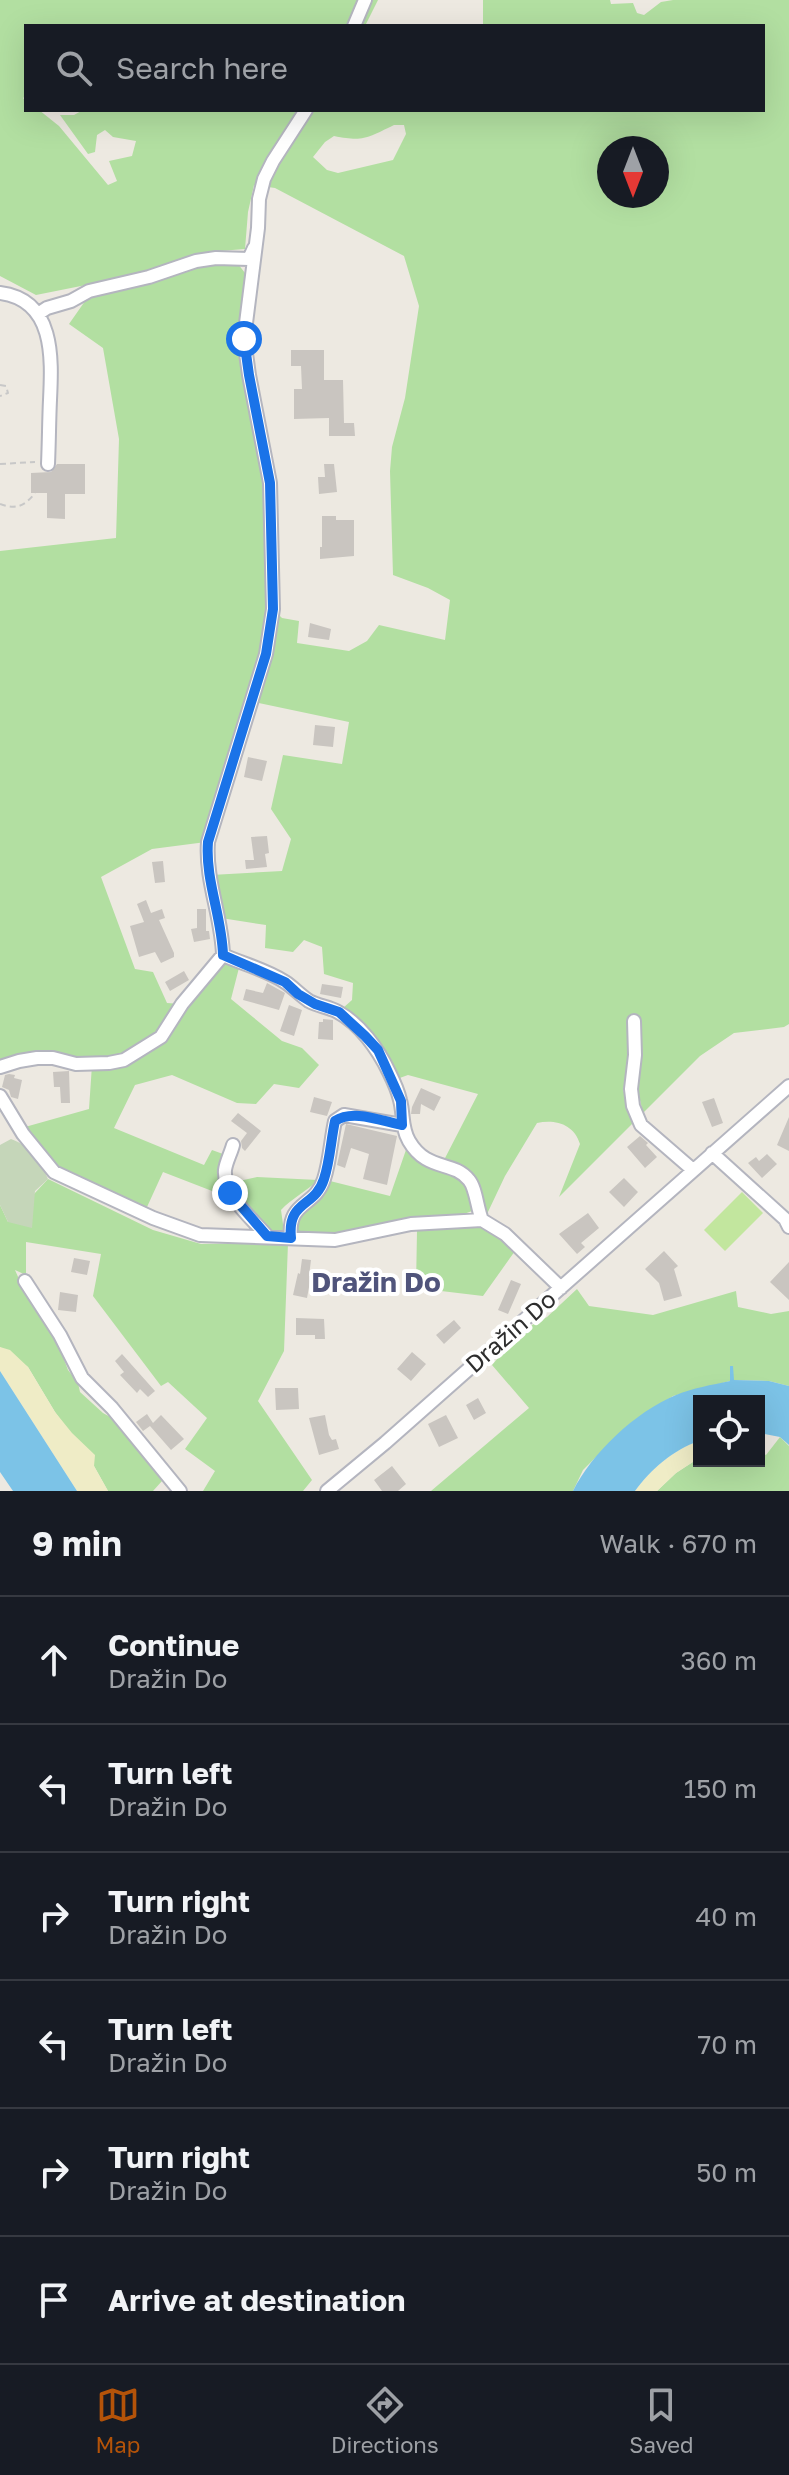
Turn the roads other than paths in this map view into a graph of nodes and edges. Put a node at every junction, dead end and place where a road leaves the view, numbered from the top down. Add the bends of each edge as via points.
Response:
1 (365, 0) edge
2 (355, 24) edge
3 (305, 112) edge
4 (256, 246) junction
5 (0, 293) edge
6 (42, 311) junction
7 (48, 462) road end
8 (223, 955) junction
9 (634, 1021) dead end
10 (0, 1067) edge
11 (789, 1086) edge
12 (0, 1096) edge
13 (402, 1125) junction
14 (233, 1145) dead end
15 (712, 1153) junction
16 (693, 1170) junction
17 (788, 1218) edge
18 (482, 1220) junction
19 (267, 1236) junction
20 (291, 1238) junction
21 (25, 1281) dead end
22 (561, 1288) junction
23 (180, 1491) edge
24 (327, 1491) edge

1 - 2 street
3 - 4 street via 264,179
4 - 6 street via 249,259 196,261 89,291
4 - 8 street via 244,339 270,483 273,609 266,654 208,842 206,861
5 - 6 street
6 - 7 street via 52,353
8 - 10 street via 161,1037 124,1060 76,1064 37,1058
8 - 13 street via 339,1012 365,1036 378,1050 401,1101
9 - 16 street via 633,1106 641,1125
11 - 15 street, Dražin Do
12 - 19 street via 54,1172 200,1235
13 - 18 street via 417,1152 431,1163 463,1173 472,1183
13 - 20 street via 344,1115 335,1121 324,1180 293,1213
14 - 19 street via 226,1184
15 - 16 street, Dražin Do
15 - 17 street
16 - 22 street, Dražin Do
18 - 20 street via 411,1224 335,1240
18 - 22 street via 505,1234
19 - 20 street
21 - 23 street via 82,1378
22 - 24 street, Dražin Do

